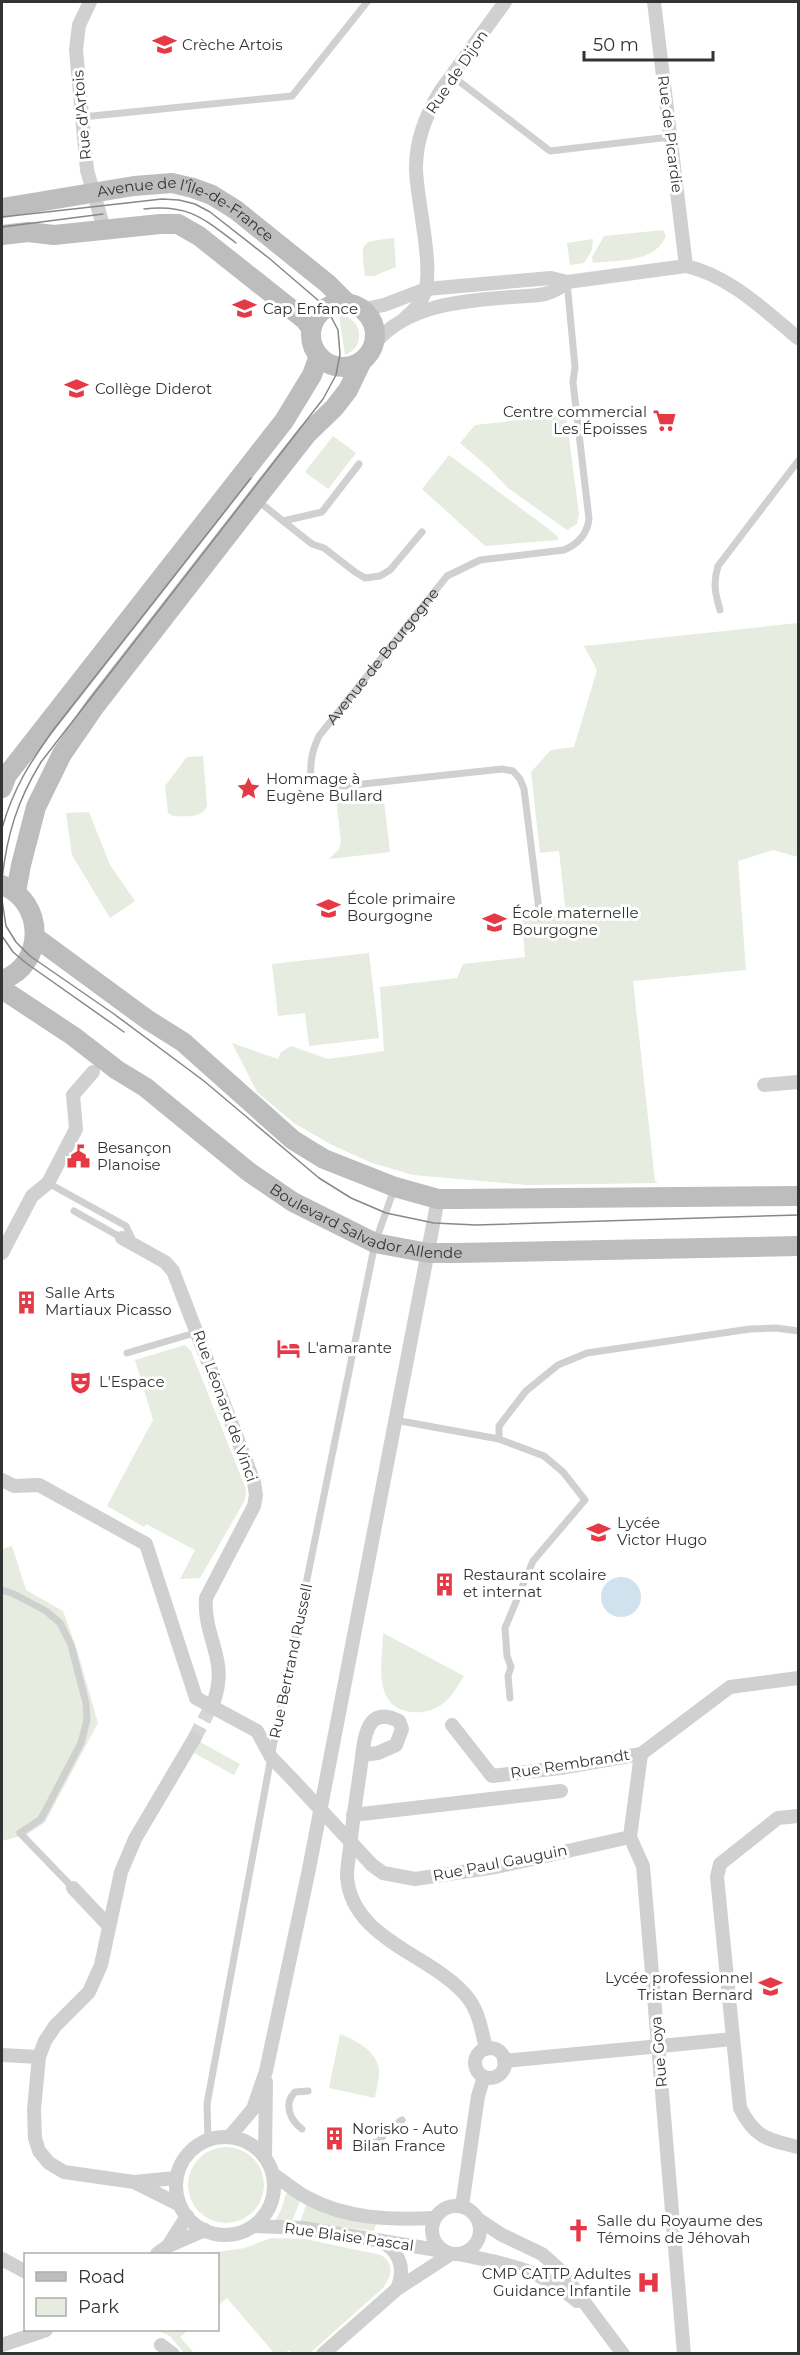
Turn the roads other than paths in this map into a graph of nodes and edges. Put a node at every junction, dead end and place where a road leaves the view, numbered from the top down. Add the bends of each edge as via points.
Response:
1 (90, 2) edge
2 (367, 2) edge
3 (505, 2) edge
4 (654, 2) edge
5 (451, 75) junction
6 (82, 117) junction
7 (670, 137) junction
8 (93, 192) junction
9 (2, 208) edge
10 (104, 229) junction
11 (2, 235) edge
12 (686, 266) junction
13 (567, 282) junction
14 (426, 289) junction
15 (355, 306) junction
16 (405, 318) junction
17 (311, 328) junction
18 (798, 338) edge
19 (375, 344) junction
20 (318, 356) junction
21 (362, 361) junction
22 (798, 461) edge
23 (359, 464) dead end
24 (256, 499) junction
25 (284, 521) junction
26 (422, 532) dead end
27 (720, 610) dead end
28 (2, 788) edge
29 (9, 889) edge
30 (540, 918) dead end
31 (35, 937) junction
32 (2, 980) edge
33 (2, 989) edge
34 (93, 1072) dead end
35 (798, 1082) edge
36 (764, 1085) dead end
37 (48, 1183) junction
38 (394, 1187) junction
39 (798, 1196) edge
40 (438, 1199) junction
41 (74, 1211) dead end
42 (122, 1238) joint
43 (375, 1243) junction
44 (135, 1245) junction
45 (798, 1246) edge
46 (2, 1253) edge
47 (428, 1253) junction
48 (798, 1331) edge
49 (198, 1332) junction
50 (128, 1353) dead end
51 (395, 1420) junction
52 (499, 1438) junction
53 (2, 1480) edge
54 (2, 1590) edge
55 (798, 1678) edge
56 (510, 1698) dead end
57 (214, 1701) tunnel mouth
58 (452, 1725) dead end
59 (194, 1739) tunnel mouth
60 (641, 1754) junction
61 (363, 1755) dead end
62 (271, 1757) junction
63 (561, 1791) dead end
64 (353, 1815) junction
65 (798, 1816) edge
66 (630, 1837) junction
67 (73, 1888) joint
68 (108, 1924) junction
69 (733, 2039) junction
70 (659, 2045) junction
71 (486, 2049) junction
72 (2, 2055) edge
73 (39, 2057) junction
74 (504, 2061) junction
75 (266, 2071) junction
76 (484, 2077) junction
77 (308, 2091) dead end
78 (402, 2120) dead end
79 (302, 2129) dead end
80 (230, 2136) junction
81 (208, 2139) junction
82 (368, 2143) dead end
83 (798, 2147) edge
84 (265, 2156) junction
85 (274, 2175) junction
86 (176, 2178) junction
87 (134, 2182) junction
88 (462, 2206) junction
89 (183, 2211) junction
90 (434, 2218) junction
91 (478, 2219) junction
92 (255, 2226) junction
93 (205, 2230) junction
94 (379, 2239) junction
95 (162, 2250) edge
96 (451, 2253) junction
97 (2, 2259) edge
98 (24, 2271) edge
99 (397, 2289) junction
100 (593, 2313) junction
101 (43, 2331) edge
102 (2, 2345) edge
103 (162, 2345) dead end
104 (173, 2354) edge
105 (323, 2354) edge
106 (623, 2354) edge
107 (684, 2354) edge

1 - 6 street, Rue d'Artois via 79,25 76,50
2 - 6 lane via 292,96
3 - 5 street, Rue de Dijon
4 - 7 street, Rue de Picardie
5 - 7 lane via 550,151
5 - 14 street, Rue de Dijon via 431,105 418,146 416,168
6 - 8 street, Rue d'Artois
7 - 12 street, Rue de Picardie
8 - 9 street, Avenue de l’Île-de-France
8 - 10 street, Rue d'Artois
8 - 15 street, Avenue de l’Île-de-France via 172,183 212,195
10 - 11 street, Avenue de l’Île-de-France via 54,235
10 - 17 street, Avenue de l’Île-de-France via 178,225 199,236
12 - 13 street
12 - 18 street via 721,278
13 - 14 street via 551,278
13 - 16 street via 555,293 448,305
13 - 30 lane, Avenue de Bourgogne via 588,526 575,545 564,550 480,560 447,576 319,736 310,764 311,782 344,786 513,771 520,778 527,806
14 - 15 street via 384,305
14 - 16 street via 416,308
15 - 17 street via 326,307
15 - 19 street via 373,322
16 - 19 street via 383,333
17 - 20 street via 312,346
19 - 21 street
20 - 21 street via 339,367
20 - 28 street via 312,375 284,420 14,766
21 - 24 street via 348,390
22 - 27 lane via 718,566 714,580
23 - 25 lane via 322,512
24 - 25 lane
24 - 29 street via 62,754 36,807 21,865
25 - 26 lane via 365,578 390,570
29 - 31 street via 27,905 34,920
31 - 32 street via 26,963
31 - 38 street via 183,1042 292,1140 324,1159
33 - 43 street, Boulevard Salvador Allende via 145,1087 257,1178 293,1202
34 - 37 street via 74,1095 76,1129
35 - 36 street
37 - 44 lane via 126,1226
37 - 46 street via 32,1196
38 - 40 street
38 - 43 lane, Rue Bertrand Russell
39 - 40 street
40 - 47 street
41 - 42 lane
42 - 44 street, Rue Léonard de Vinci
43 - 47 street, Boulevard Salvador Allende
43 - 62 lane, Rue Bertrand Russell
44 - 49 street, Rue Léonard de Vinci via 173,1271
45 - 47 street, Boulevard Salvador Allende
47 - 51 street
48 - 52 lane via 750,1329 588,1353 558,1365 526,1391 499,1426
49 - 50 lane
49 - 57 street, Rue Léonard de Vinci via 256,1495 254,1506 206,1598 205,1611 220,1668
51 - 52 lane
51 - 75 street
52 - 56 lane via 544,1456 585,1500 533,1561 505,1628 511,1667
53 - 62 street via 14,1486 39,1485 146,1544 196,1698 257,1731
54 - 67 lane via 46,1611 60,1623 71,1645 86,1703 87,1720 81,1743 41,1819 20,1833
55 - 60 street, Rue Rembrandt via 730,1687
58 - 60 street, Rue Rembrandt via 492,1776
59 - 68 street via 135,1839 121,1872
60 - 66 street
61 - 64 street
62 - 66 street, Rue Paul Gauguin, bridge via 383,1873 415,1879 496,1867
62 - 81 lane, Rue Bertrand Russell via 207,2104
63 - 64 street
64 - 71 street via 347,1877 365,1920 450,1980 468,1998
65 - 69 street via 778,1818 720,1864 717,1877
66 - 70 street, Rue Goya via 643,1866
67 - 68 street
68 - 73 street via 101,1965 89,1992 55,2026
69 - 70 street
69 - 83 street via 740,2108 749,2126 768,2139
70 - 74 street
70 - 107 street, Rue Goya
71 - 74 street via 496,2050
71 - 76 street via 475,2062
72 - 73 street
73 - 87 street via 34,2109 39,2151 64,2172
74 - 76 street via 500,2073
75 - 80 street via 252,2109
75 - 84 street
76 - 88 street
77 - 79 lane via 295,2092 288,2104 289,2112
78 - 82 lane via 378,2142
80 - 81 street
80 - 84 street via 243,2139
81 - 86 street via 187,2155
84 - 85 street
85 - 90 street, Rue Blaise Pascal via 319,2204 382,2219
85 - 92 street via 272,2203
86 - 87 street
86 - 89 street
87 - 89 street
88 - 90 street via 446,2207
88 - 91 street
89 - 93 street
89 - 95 street
90 - 96 street via 431,2232 437,2246
91 - 96 street via 477,2242 466,2252
91 - 100 street, Rue Blaise Pascal via 542,2254 561,2271
92 - 93 street via 230,2235
92 - 94 street, Rue Blaise Pascal via 303,2228
93 - 95 street
94 - 96 street, Rue Blaise Pascal
94 - 99 street via 398,2255 402,2278
96 - 99 street
96 - 100 street, Rue Blaise Pascal via 546,2277
97 - 98 street
99 - 105 street
100 - 106 street, Rue Blaise Pascal
101 - 102 street
103 - 104 street

